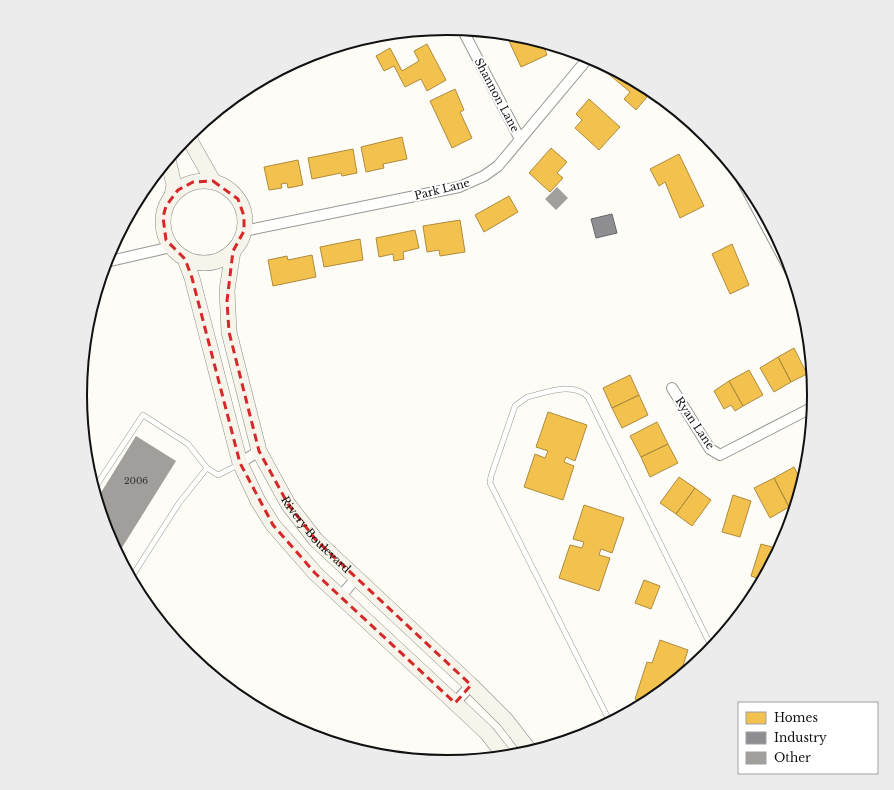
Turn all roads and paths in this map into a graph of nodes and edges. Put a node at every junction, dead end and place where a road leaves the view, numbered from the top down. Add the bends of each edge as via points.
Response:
1 (465, 36) edge
2 (584, 62) edge
3 (520, 139) junction
4 (191, 141) edge
5 (170, 166) edge
6 (214, 181) junction
7 (172, 196) junction
8 (244, 231) junction
9 (171, 247) junction
10 (233, 251) junction
11 (185, 259) junction
12 (113, 260) edge
13 (672, 388) dead end
14 (806, 410) edge
15 (260, 451) junction
16 (240, 463) junction
17 (207, 468) junction
18 (98, 483) edge
19 (134, 573) edge
20 (357, 577) junction
21 (341, 596) junction
22 (709, 642) edge
23 (471, 685) junction
24 (455, 703) junction
25 (608, 717) edge
26 (526, 746) edge
27 (501, 751) edge

1 - 3 street, Shannon Lane
2 - 3 street, Park Lane
3 - 8 street, Park Lane via 498,166 484,176 459,187
4 - 6 street
5 - 7 street via 174,185
6 - 7 street via 193,182
6 - 8 street via 230,190 238,199 244,216
7 - 9 street via 163,217 165,234
8 - 10 street
9 - 11 street
9 - 12 street
10 - 11 street via 216,262 206,264
10 - 15 street, Rivery Boulevard via 227,290 229,332
11 - 16 street
13 - 14 street, Ryan Lane via 710,449 720,455
15 - 16 street
15 - 20 street, Rivery Boulevard via 288,504 316,540
16 - 17 lane via 218,475
16 - 21 street via 273,525 315,573
17 - 18 lane via 188,444 143,415
17 - 19 lane via 179,503
20 - 21 street
20 - 23 street, Rivery Boulevard
21 - 24 street
22 - 25 lane via 588,397 583,392 571,388 520,400 515,406 490,483
23 - 24 street
23 - 26 street, Rivery Boulevard via 506,720
24 - 27 street

